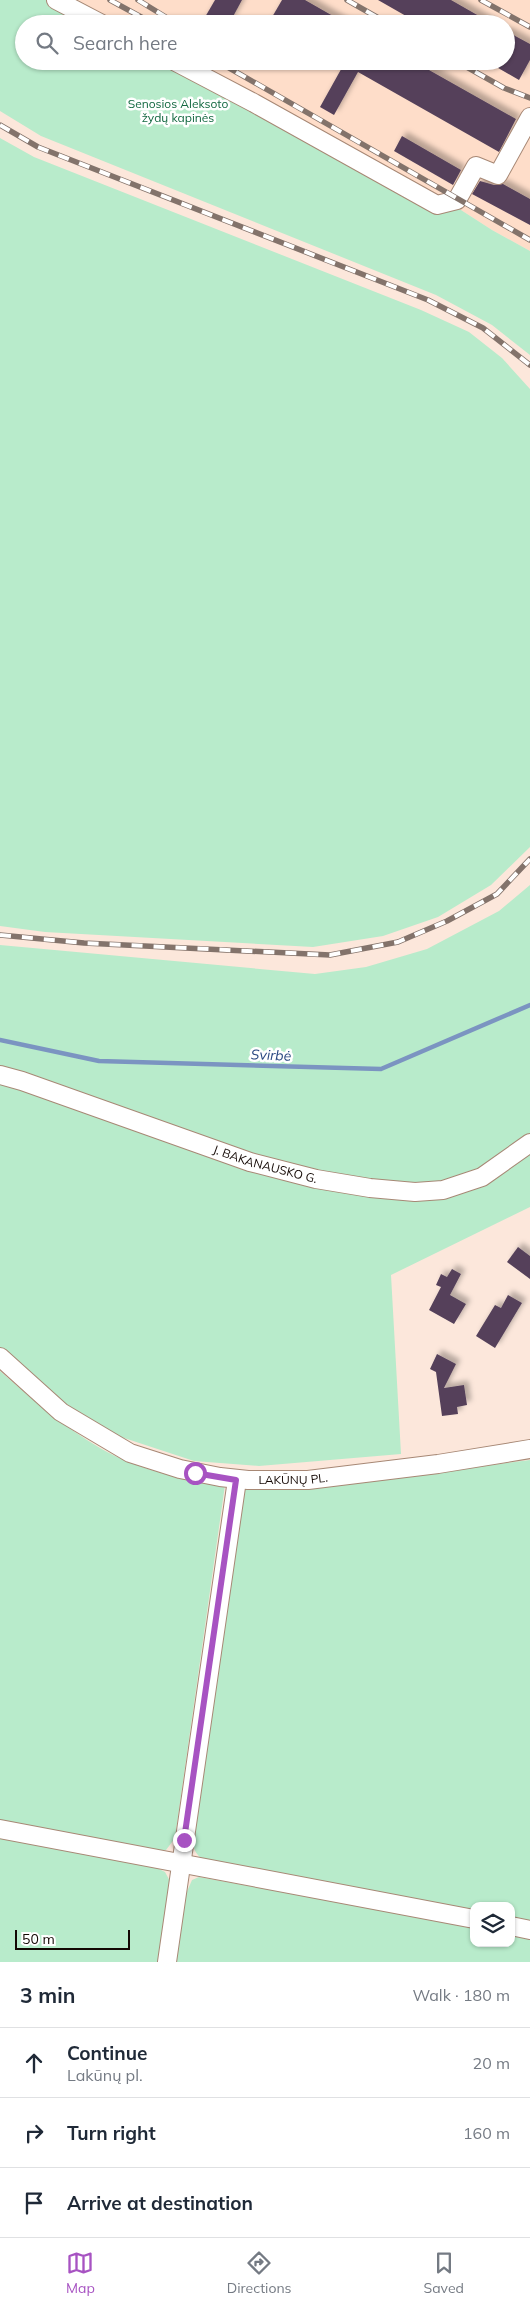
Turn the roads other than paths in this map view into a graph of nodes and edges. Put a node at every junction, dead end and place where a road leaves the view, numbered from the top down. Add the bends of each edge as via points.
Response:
1 (56, 0) edge
2 (85, 15) edge
3 (191, 70) edge
4 (530, 117) edge
5 (0, 1075) edge
6 (530, 1144) edge
7 (0, 1357) edge
8 (530, 1449) edge
9 (236, 1480) junction
10 (0, 1829) edge
11 (181, 1864) junction
12 (470, 1918) edge
13 (515, 1927) edge
14 (530, 1930) edge
15 (167, 1962) edge

1 - 2 street
3 - 4 street via 437,205 456,200 476,166 498,175
5 - 6 street, J. BAKANAUSKO G. via 250,1162 316,1179 370,1188 415,1192 443,1190 482,1178
7 - 9 street, LAKŪNŲ PL. via 61,1412 130,1453 180,1469
8 - 9 street, LAKŪNŲ PL. via 308,1480
9 - 11 street
10 - 11 street
11 - 12 street
11 - 15 street
13 - 14 street

